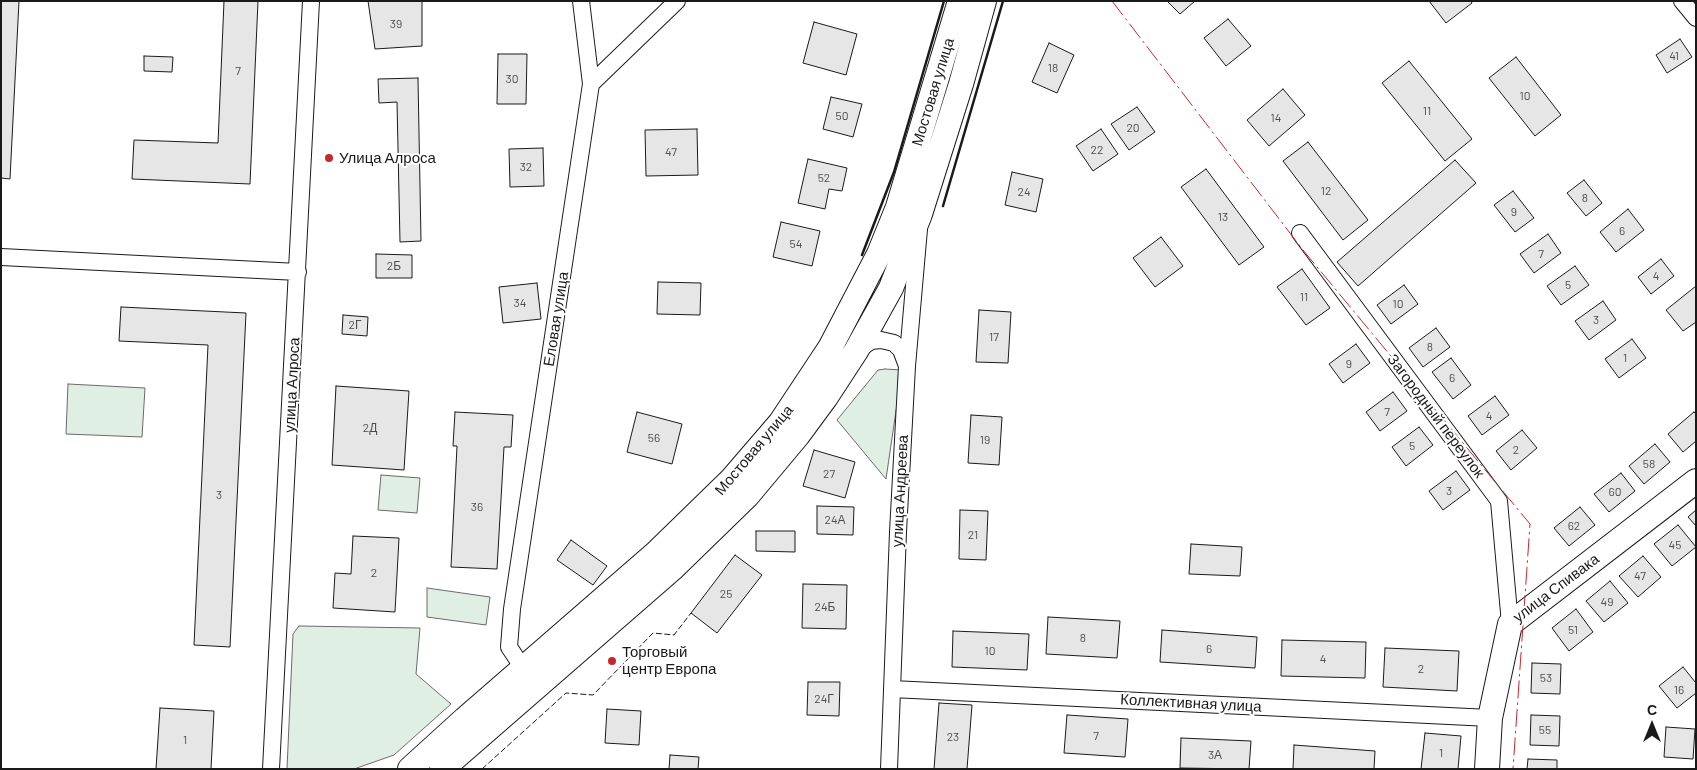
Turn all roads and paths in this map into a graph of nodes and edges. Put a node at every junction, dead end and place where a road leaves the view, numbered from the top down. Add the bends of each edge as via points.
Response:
1 (311, 1) edge
2 (581, 1) edge
3 (677, 1) edge
4 (960, 1) edge
5 (984, 1) edge
6 (1682, 1) edge
7 (1696, 18) edge
8 (591, 84) junction
9 (920, 214) junction
10 (1300, 232) dead end
11 (1, 257) edge
12 (298, 272) junction
13 (856, 351) junction
14 (907, 366) junction
15 (1696, 481) edge
16 (1510, 624) junction
17 (523, 668) junction
18 (892, 688) junction
19 (1490, 718) junction
20 (271, 769) edge
21 (410, 769) edge
22 (442, 769) edge
23 (889, 769) edge
24 (1487, 769) edge

1 - 12 street, улица Алроса
2 - 8 street, Еловая улица
3 - 8 street
4 - 17 main road, Мостовая улица via 898,207 879,254 824,356 781,422 732,479 656,552
5 - 9 main road, Мостовая улица
6 - 7 street
8 - 17 street, Еловая улица via 512,608 509,646
9 - 13 main road, Мостовая улица via 891,288
9 - 14 street, улица Андреева
10 - 16 street, Загородный переулок via 1498,501
11 - 12 street
12 - 20 street, улица Алроса
13 - 14 street via 871,341 894,343 901,350
13 - 22 main road, Мостовая улица via 798,435 747,496 673,568
14 - 18 street, улица Андреева
15 - 16 main road, улица Спивака
16 - 19 main road, улица Спивака
17 - 21 main road, Мостовая улица
18 - 19 street, Коллективная улица
18 - 23 street, улица Андреева
19 - 24 main road, улица Спивака

